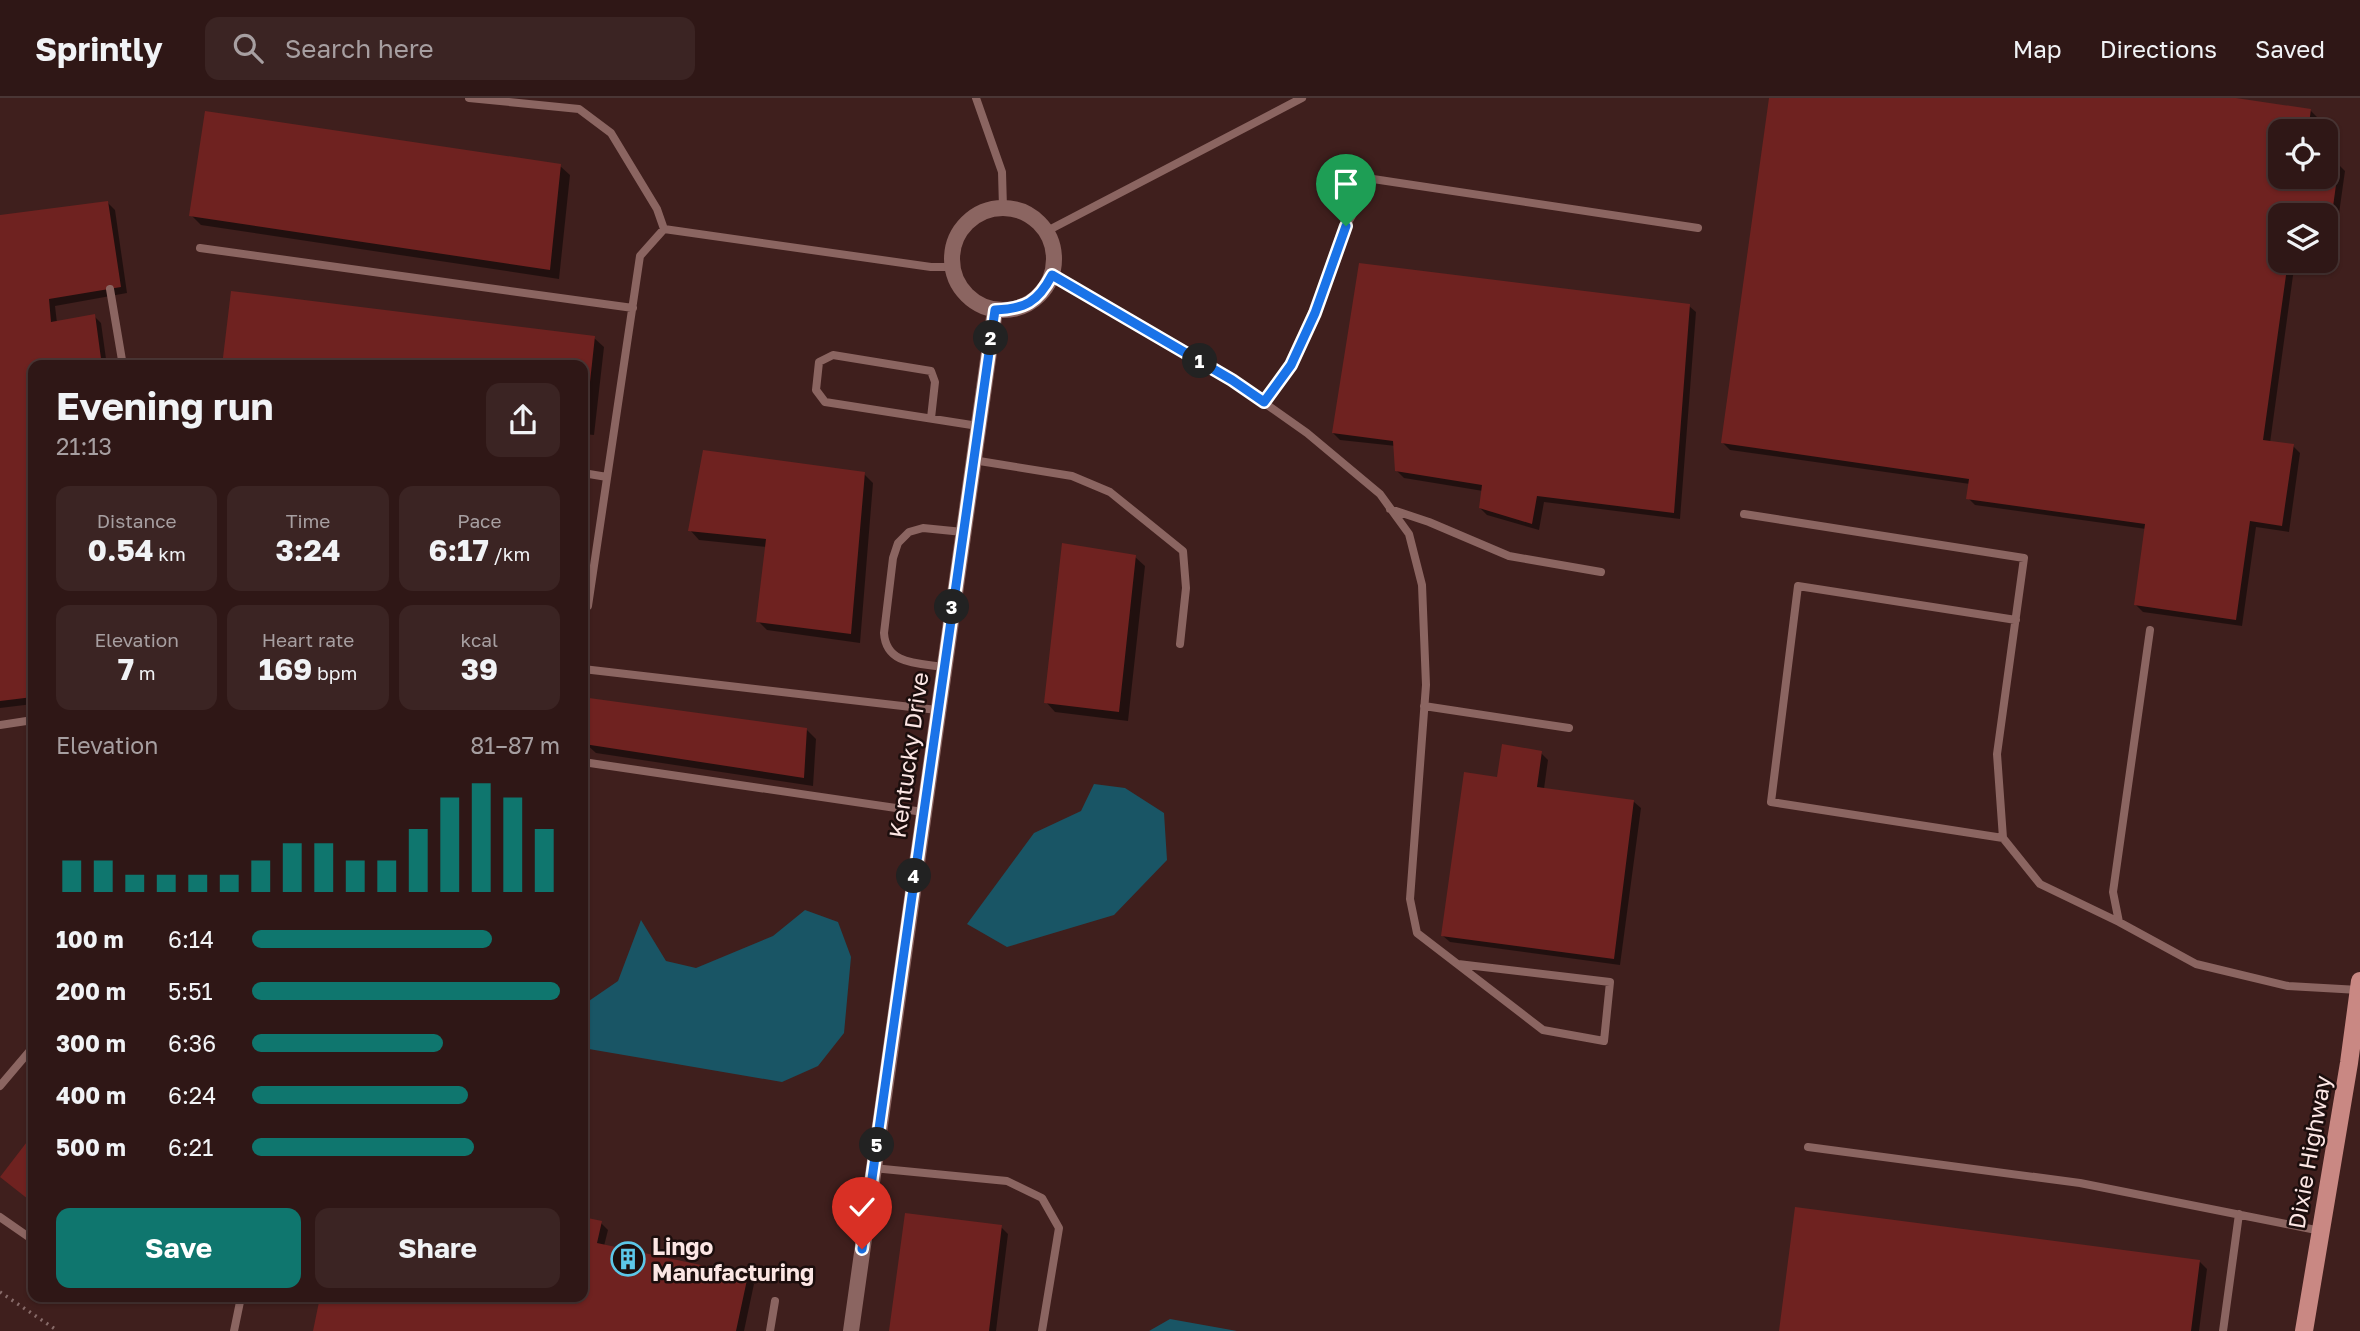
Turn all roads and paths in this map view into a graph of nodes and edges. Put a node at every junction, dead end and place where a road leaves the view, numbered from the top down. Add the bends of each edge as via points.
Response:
1 (469, 98) edge
2 (976, 98) edge
3 (1302, 98) edge
4 (1003, 208) junction
5 (1698, 228) dead end
6 (664, 229) junction
7 (1047, 232) junction
8 (200, 248) dead end
9 (952, 267) junction
10 (1052, 275) junction
11 (110, 289) dead end
12 (633, 308) junction
13 (995, 310) junction
14 (122, 360) edge
15 (1264, 402) junction
16 (931, 418) junction
17 (978, 426) junction
18 (973, 460) junction
19 (588, 474) edge
20 (607, 477) junction
21 (1390, 509) junction
22 (1744, 514) dead end
23 (963, 533) junction
24 (1601, 572) dead end
25 (588, 606) dead end
26 (2016, 620) junction
27 (2150, 630) dead end
28 (1180, 644) dead end
29 (944, 667) junction
30 (588, 670) edge
31 (1424, 706) junction
32 (937, 710) junction
33 (28, 721) edge
34 (0, 726) edge
35 (1569, 728) dead end
36 (588, 763) edge
37 (923, 812) junction
38 (2003, 838) junction
39 (2119, 922) junction
40 (1458, 964) junction
41 (2359, 985) edge
42 (28, 1053) edge
43 (2355, 1063) edge
44 (0, 1086) edge
45 (1808, 1147) dead end
46 (873, 1168) junction
47 (2239, 1214) junction
48 (0, 1217) edge
49 (2321, 1231) junction
50 (28, 1237) edge
51 (0, 1292) edge
52 (775, 1301) dead end
53 (240, 1302) edge
54 (58, 1331) edge
55 (234, 1331) edge
56 (770, 1331) edge
57 (851, 1331) edge
58 (1042, 1331) edge
59 (2222, 1331) edge
60 (2304, 1331) edge

1 - 6 lane via 579,109 611,133 657,209
2 - 4 lane via 1002,172
3 - 7 lane
4 - 7 street via 1020,210
4 - 9 street via 970,219 959,233
5 - 15 lane via 1373,179 1346,226 1291,365
6 - 9 lane
6 - 12 lane via 640,257
7 - 10 street via 1055,260
8 - 12 lane
9 - 13 street via 960,287 975,302
10 - 13 street via 1044,291 1030,303 1013,310
10 - 15 lane
11 - 14 lane
12 - 20 lane
13 - 17 street, Kentucky Drive
15 - 21 lane via 1380,494
16 - 16 lane via 825,402 816,390 819,362 833,355 931,371 935,382
16 - 17 lane
17 - 18 street, Kentucky Drive
18 - 23 street, Kentucky Drive
18 - 28 lane via 1072,477 1110,492 1183,551 1186,587
19 - 20 lane
20 - 25 lane
21 - 24 lane via 1510,556
21 - 31 lane via 1409,534 1422,585
22 - 26 lane via 2024,558
23 - 29 street, Kentucky Drive
23 - 29 lane via 923,528 909,532 898,543 893,558 885,645 904,660
26 - 38 lane via 1997,754
26 - 38 lane via 1798,586 1771,802
27 - 39 lane via 2113,892
29 - 32 street, Kentucky Drive
30 - 32 lane
31 - 35 lane
31 - 40 lane via 1410,899 1417,933
32 - 37 street, Kentucky Drive
33 - 34 lane
36 - 37 lane
37 - 46 street, Kentucky Drive
38 - 39 lane via 2040,884
39 - 41 lane via 2196,964 2288,986
40 - 40 lane via 1610,982 1604,1041 1544,1030
41 - 43 main road, Dixie Highway
42 - 44 lane
43 - 49 main road, Dixie Highway
45 - 47 lane via 2080,1183
46 - 57 street, Kentucky Drive
46 - 58 lane via 1007,1181 1042,1198 1059,1228
47 - 49 lane
47 - 59 lane
48 - 50 lane
49 - 60 main road, Dixie Highway
51 - 54 path
52 - 56 lane
53 - 55 lane

